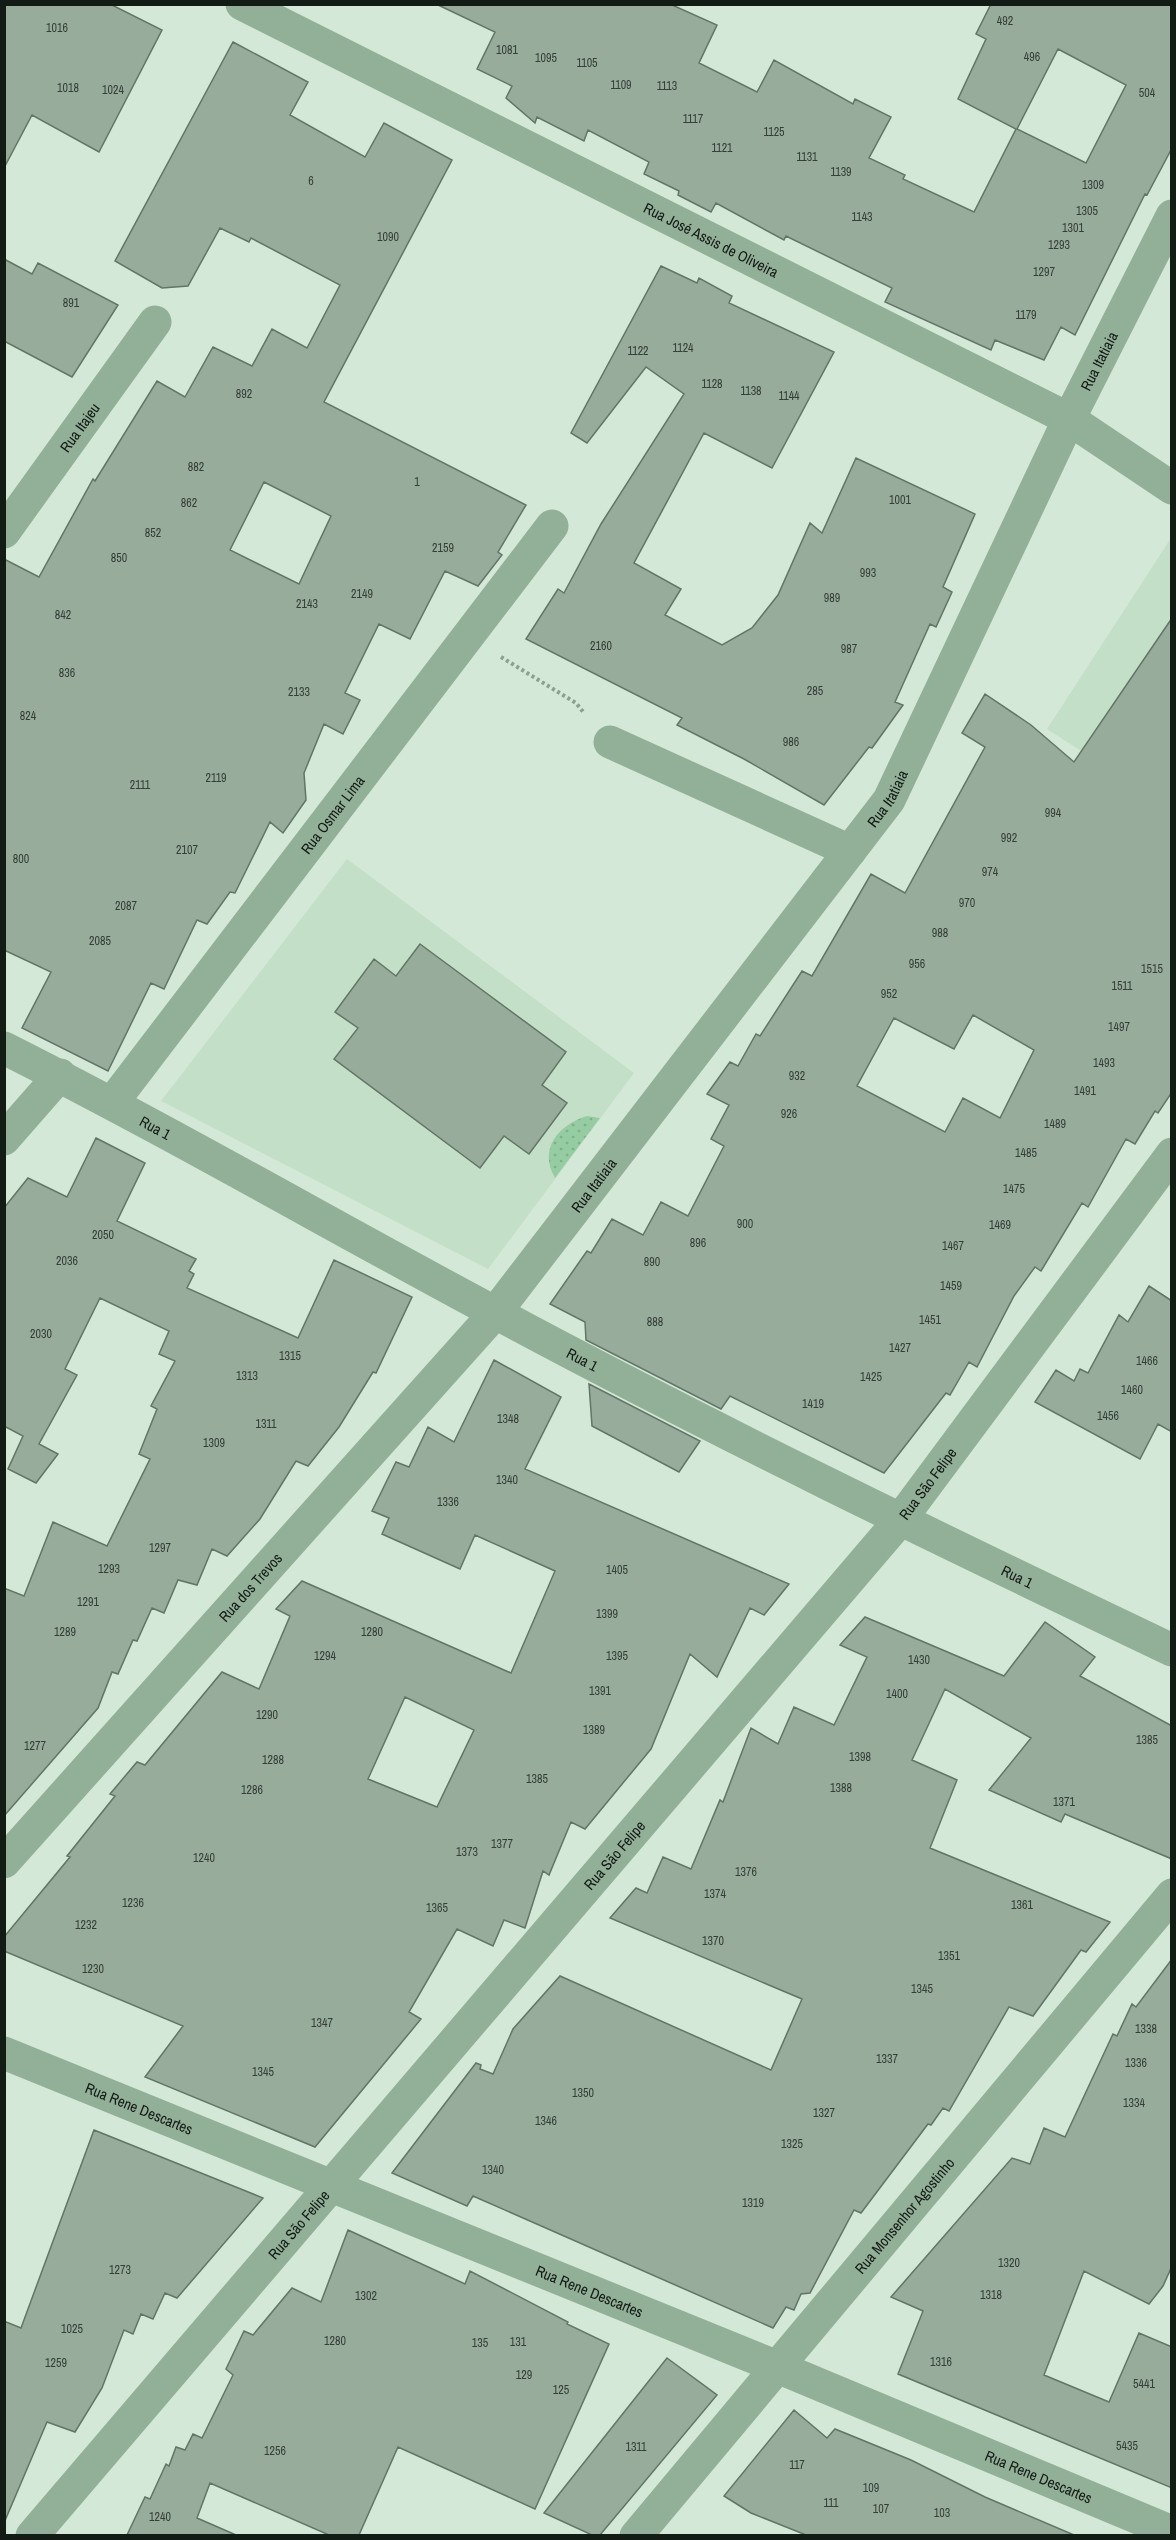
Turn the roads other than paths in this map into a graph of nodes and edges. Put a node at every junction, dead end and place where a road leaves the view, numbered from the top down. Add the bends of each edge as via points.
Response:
1 (242, 4) edge
2 (1172, 216) edge
3 (155, 322) dead end
4 (1069, 419) junction
5 (1172, 488) edge
6 (552, 526) dead end
7 (4, 532) edge
8 (610, 742) road end
9 (850, 851) junction
10 (4, 1048) edge
11 (60, 1076) junction
12 (112, 1103) junction
13 (4, 1139) edge
14 (1172, 1154) edge
15 (495, 1313) junction
16 (900, 1520) junction
17 (1172, 1650) edge
18 (4, 1862) edge
19 (1172, 1894) edge
20 (4, 2053) edge
21 (329, 2187) junction
22 (775, 2366) junction
23 (1172, 2532) edge
24 (32, 2535) edge
25 (636, 2535) edge

1 - 4 street, Rua José Assis de Oliveira
2 - 4 street, Rua Itatiaia
3 - 7 street, Rua Itajeu
4 - 5 street, Rua José Assis de Oliveira
4 - 9 street, Rua Itatiaia via 889,800
6 - 12 street, Rua Osmar Lima
8 - 9 street
9 - 15 street, Rua Itatiaia
10 - 11 street, Rua 1
11 - 12 street, Rua 1
11 - 13 street
12 - 15 street, Rua 1
14 - 16 street, Rua São Felipe
15 - 16 street, Rua 1
15 - 18 street, Rua dos Trevos
16 - 17 street, Rua 1
16 - 21 street, Rua São Felipe
19 - 22 street, Rua Monsenhor Agostinho
20 - 21 street, Rua Rene Descartes
21 - 22 street, Rua Rene Descartes
21 - 24 street, Rua São Felipe
22 - 23 street, Rua Rene Descartes
22 - 25 street, Rua Monsenhor Agostinho

